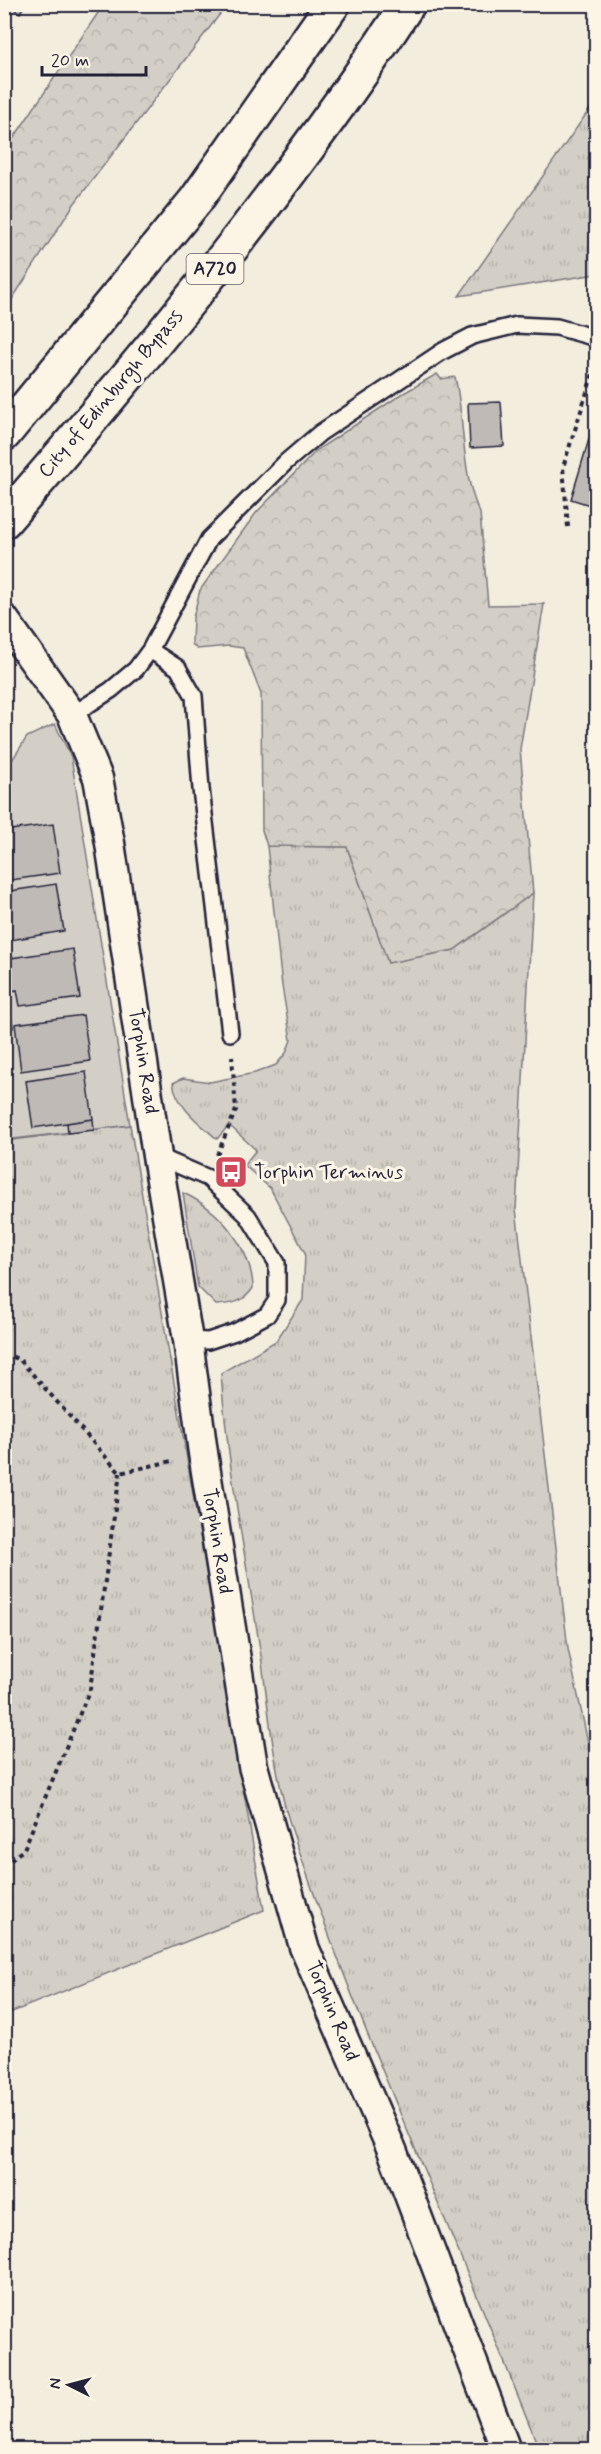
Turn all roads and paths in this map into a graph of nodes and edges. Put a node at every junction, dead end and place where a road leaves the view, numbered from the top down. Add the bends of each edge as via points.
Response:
1 (333, 4) edge
2 (408, 4) edge
3 (597, 338) edge
4 (597, 364) edge
5 (4, 434) edge
6 (4, 521) edge
7 (568, 527) dead end
8 (4, 620) edge
9 (150, 650) junction
10 (72, 715) junction
11 (230, 1034) joint
12 (157, 1156) junction
13 (208, 1178) junction
14 (188, 1340) junction
15 (4, 1353) edge
16 (203, 1454) junction
17 (120, 1473) junction
18 (4, 1866) edge
19 (506, 2450) edge

1 - 5 highway, A720 via 196,200
2 - 6 highway, City of Edinburgh Bypass / A720 via 365,71 226,256
3 - 9 lane via 557,327 517,325 472,336 320,433 209,539
4 - 7 path via 563,467
8 - 10 street, Torphin Road
9 - 10 lane via 127,676
9 - 11 lane via 178,668 194,696
10 - 12 street, Torphin Road via 98,778
11 - 13 path via 236,1110
12 - 13 lane
12 - 14 street, Torphin Road
13 - 14 lane via 248,1216 278,1263 277,1300 267,1315 235,1332 208,1341
14 - 16 street, Torphin Road
15 - 17 path via 20,1360
16 - 17 path
16 - 19 street, Torphin Road via 253,1766 304,1947 392,2150
17 - 18 path via 90,1689 24,1849

